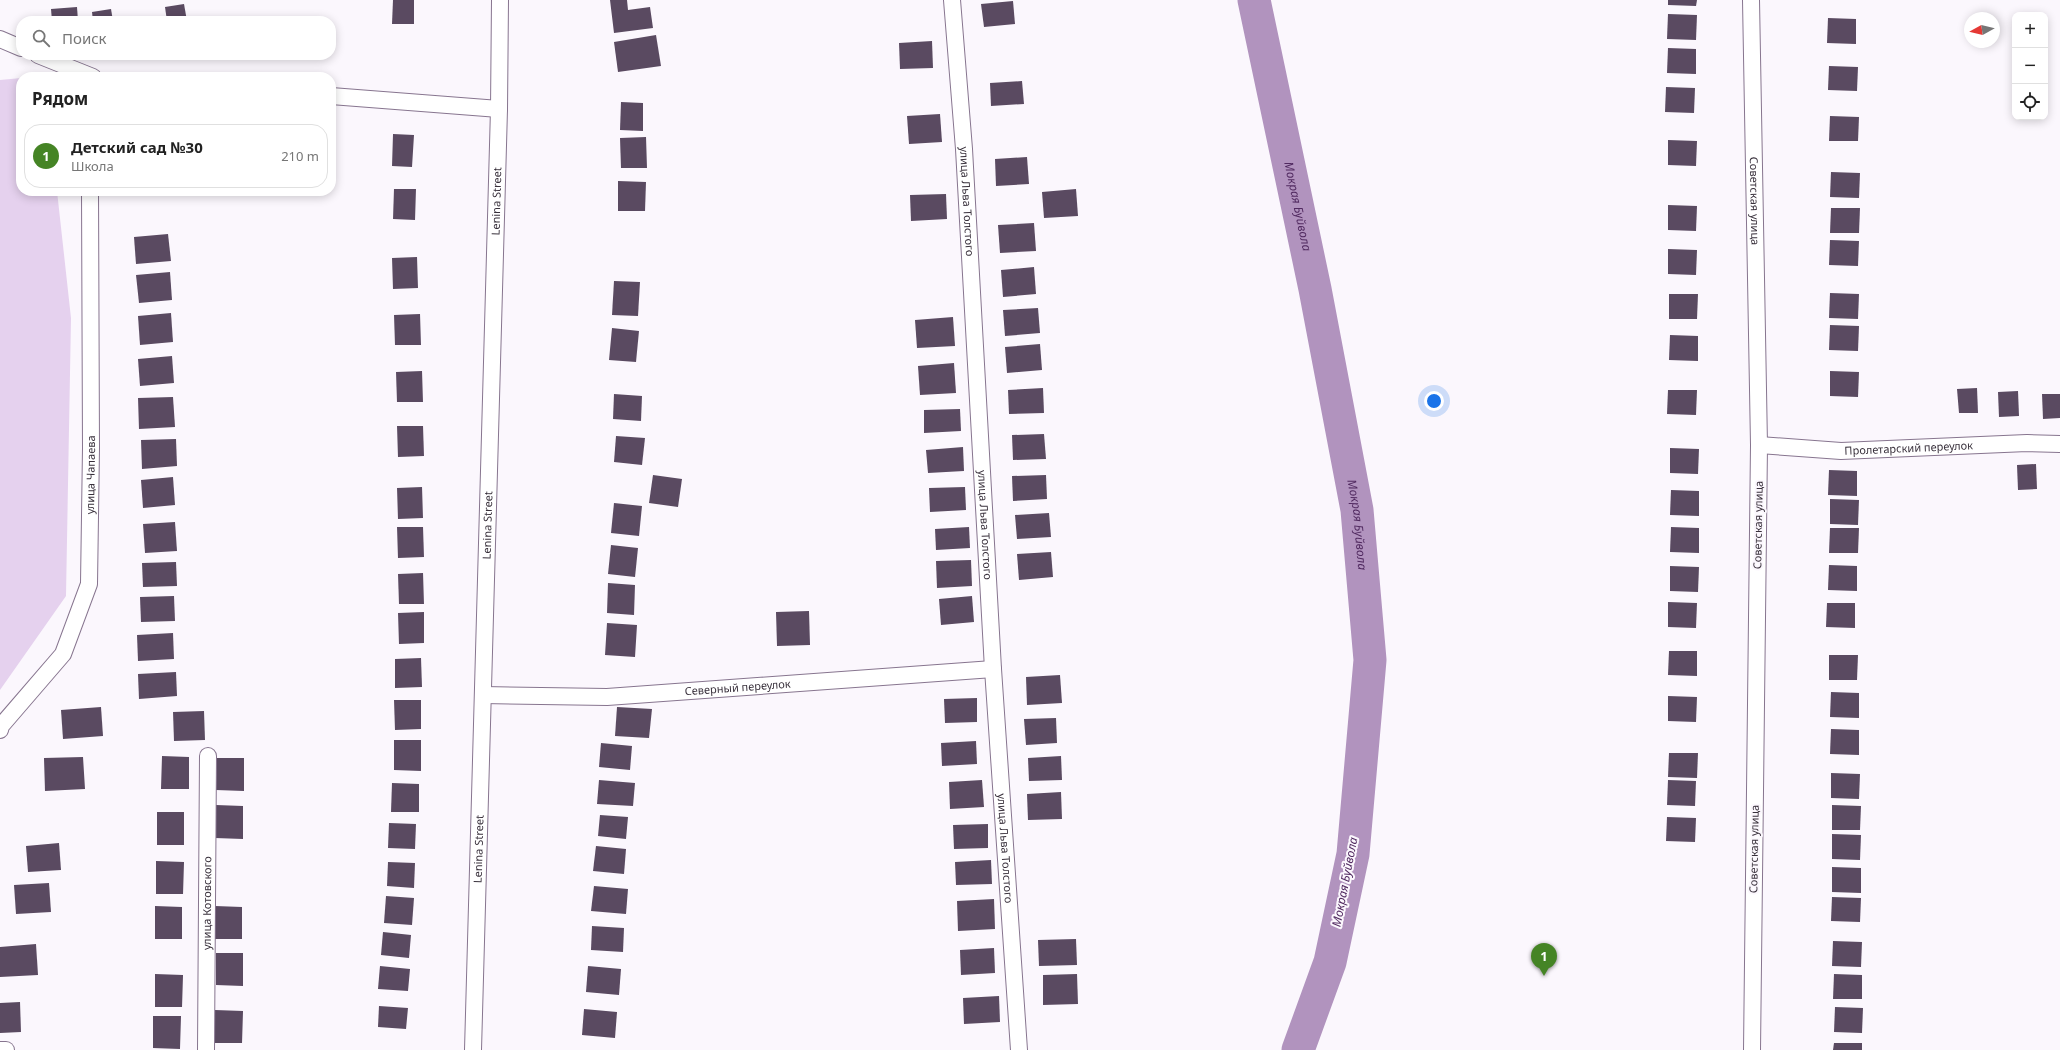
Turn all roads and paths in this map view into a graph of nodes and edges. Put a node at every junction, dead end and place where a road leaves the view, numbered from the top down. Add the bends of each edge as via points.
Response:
1 (500, 0) edge
2 (952, 0) edge
3 (1751, 0) edge
4 (0, 39) edge
5 (16, 46) edge
6 (50, 60) edge
7 (78, 72) edge
8 (336, 96) edge
9 (499, 109) junction
10 (90, 196) edge
11 (2060, 444) edge
12 (1759, 445) junction
13 (993, 669) junction
14 (483, 695) junction
15 (0, 730) edge
16 (208, 756) dead end
17 (0, 1050) edge
18 (6, 1050) edge
19 (206, 1050) edge
20 (473, 1050) edge
21 (1019, 1050) edge
22 (1752, 1050) edge

1 - 9 street, Lenina Street
2 - 13 street, улица Льва Толстого via 964,157
3 - 12 street, Советская улица
4 - 5 street
6 - 7 street
8 - 9 street
9 - 14 street, Lenina Street
10 - 15 street, улица Чапаева via 89,584 63,654
11 - 12 street, Пролетарский переулок via 2027,443 1841,451
12 - 22 street, Советская улица
13 - 14 street, Северный переулок via 607,697
13 - 21 street, улица Льва Толстого
14 - 20 street, Lenina Street
16 - 19 street, улица Котовского
17 - 18 street

